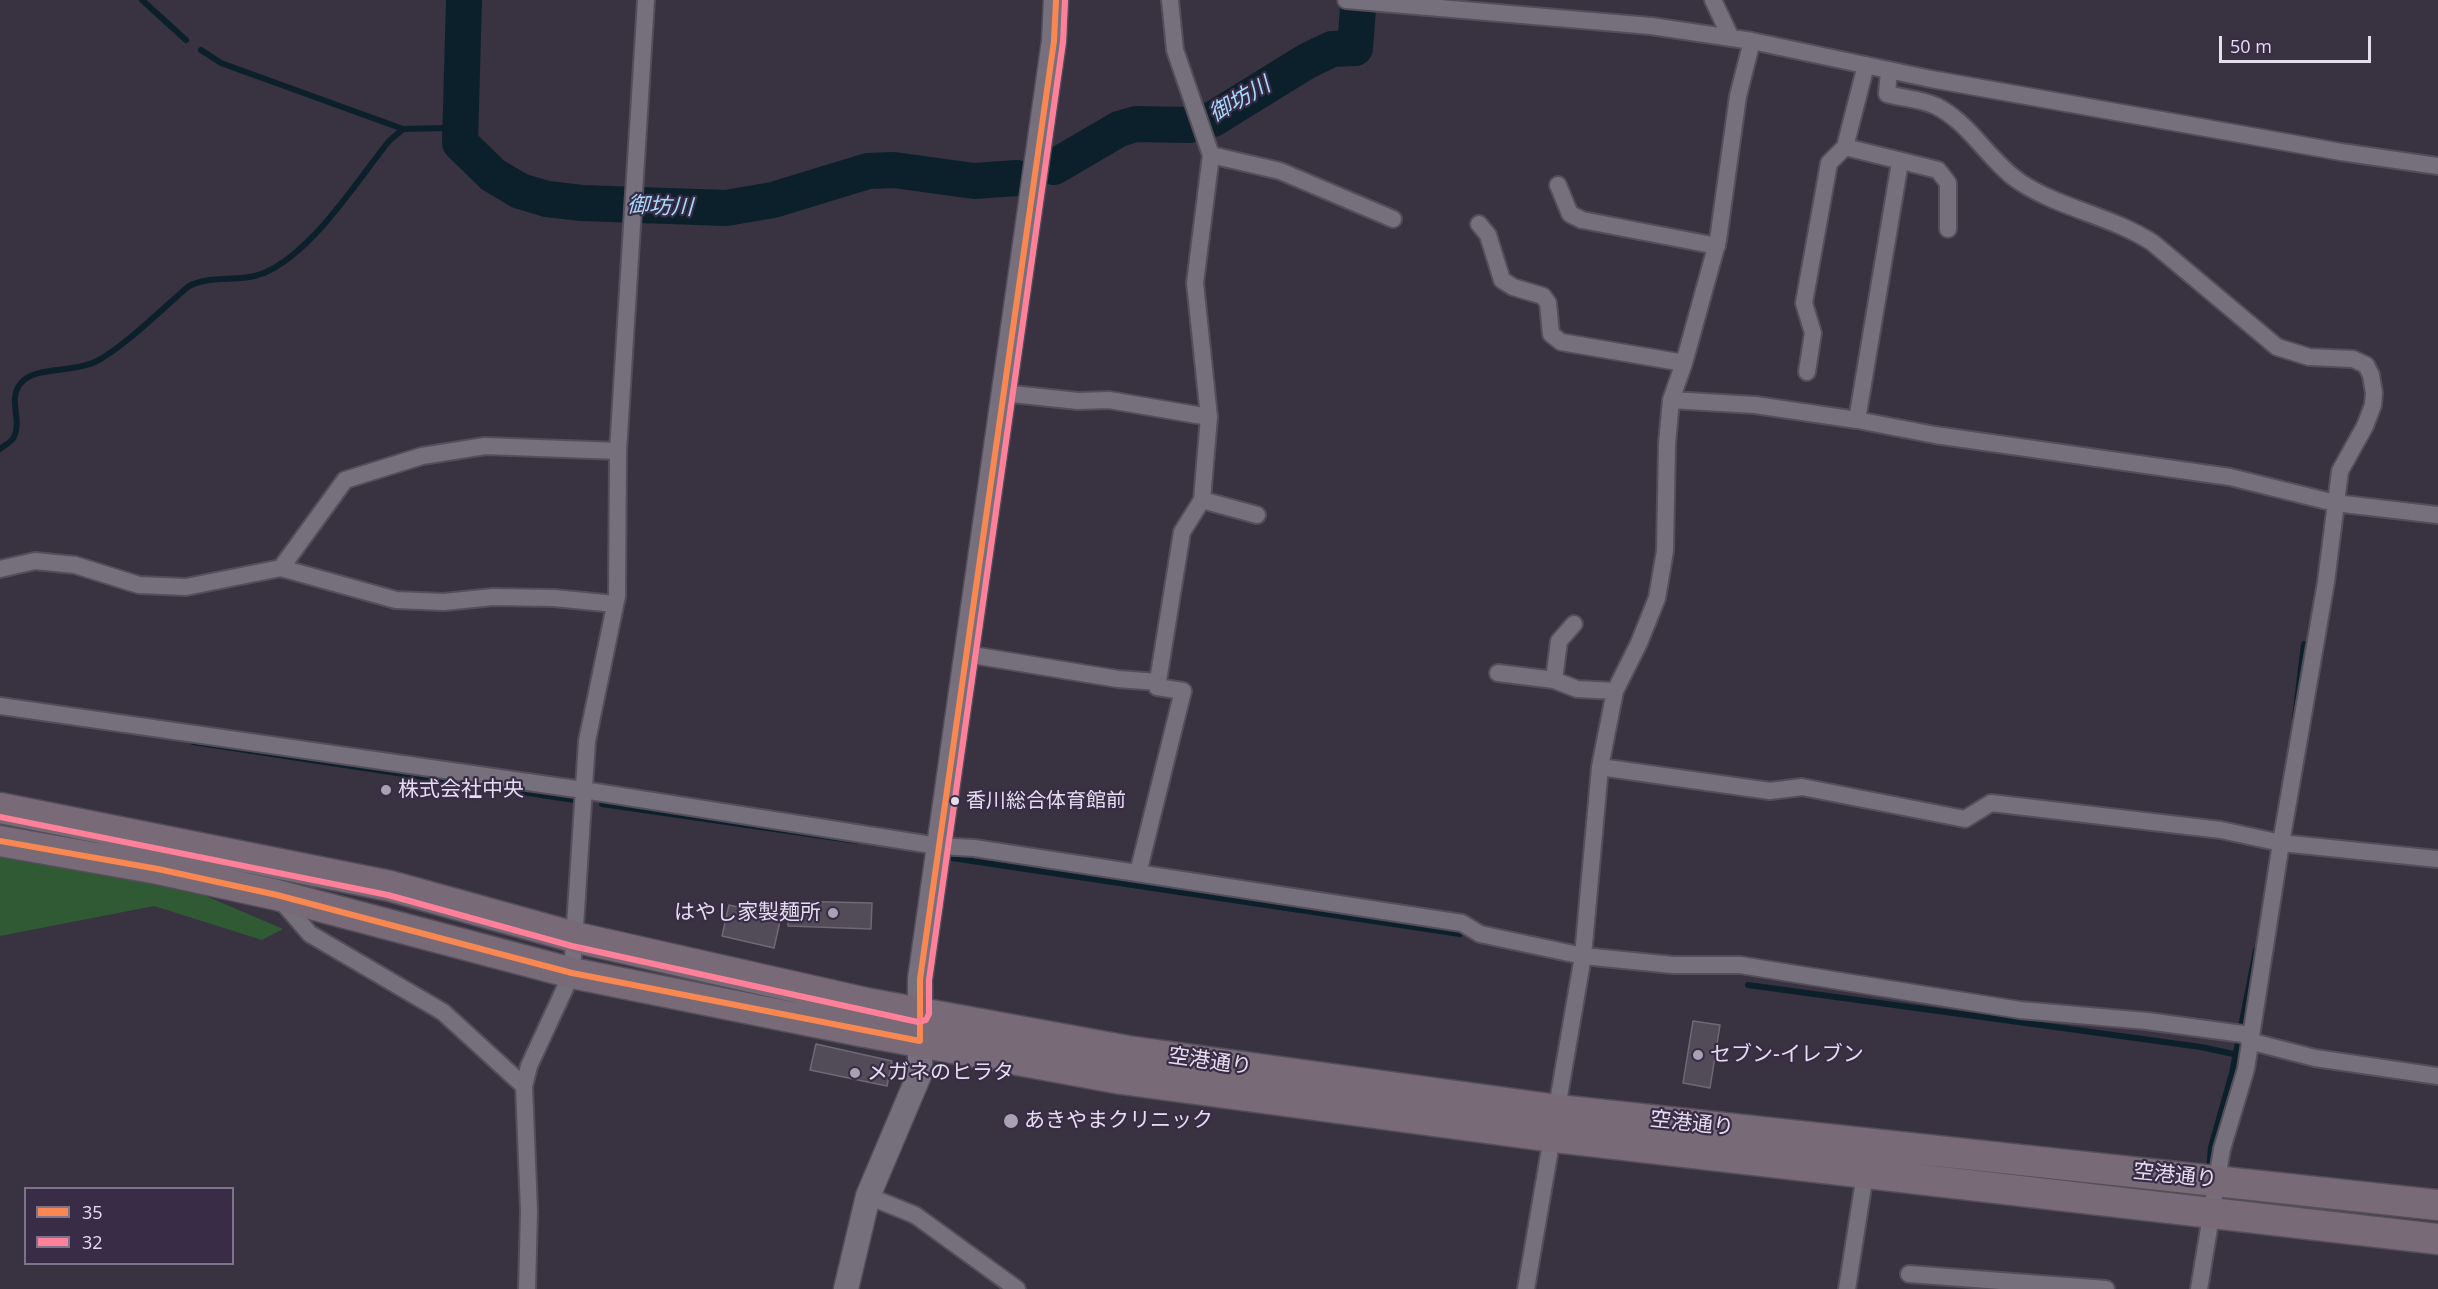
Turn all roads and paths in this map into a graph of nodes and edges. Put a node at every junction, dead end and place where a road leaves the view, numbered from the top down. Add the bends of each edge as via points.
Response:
1 (646, 0) edge
2 (1056, 0) edge
3 (1170, 0) edge
4 (1346, 0) edge
5 (1713, 0) edge
6 (1371, 1) edge
7 (1731, 38) junction
8 (1752, 41) junction
9 (1866, 65) junction
10 (1889, 70) junction
11 (1845, 147) junction
12 (1211, 155) junction
13 (1900, 162) junction
14 (2438, 166) edge
15 (1558, 185) dead end
16 (1393, 219) dead end
17 (1479, 224) dead end
18 (1948, 228) dead end
19 (1717, 246) junction
20 (1684, 363) junction
21 (1807, 372) dead end
22 (1004, 393) junction
23 (1671, 400) junction
24 (1209, 417) junction
25 (1857, 420) junction
26 (618, 451) junction
27 (1202, 500) junction
28 (2335, 503) junction
29 (1257, 515) dead end
30 (2438, 515) edge
31 (281, 568) junction
32 (0, 569) edge
33 (615, 604) junction
34 (1574, 624) dead end
35 (966, 654) junction
36 (1498, 673) dead end
37 (1554, 680) junction
38 (1158, 682) junction
39 (1615, 691) junction
40 (0, 706) edge
41 (1600, 767) junction
42 (583, 790) junction
43 (0, 808) edge
44 (0, 841) edge
45 (2281, 843) junction
46 (938, 846) junction
47 (2438, 859) edge
48 (1138, 873) junction
49 (277, 895) junction
50 (574, 937) junction
51 (1583, 956) junction
52 (572, 973) junction
53 (920, 1027) junction
54 (2249, 1038) junction
55 (2438, 1076) edge
56 (524, 1086) junction
57 (1556, 1123) junction
58 (1865, 1174) junction
59 (2217, 1181) junction
60 (868, 1196) junction
61 (2438, 1205) edge
62 (2213, 1215) junction
63 (2438, 1239) edge
64 (1909, 1274) dead end
65 (527, 1289) edge
66 (846, 1289) edge
67 (1017, 1289) edge
68 (1526, 1289) edge
69 (1847, 1289) edge
70 (2106, 1289) edge
71 (2199, 1289) edge

1 - 26 street
2 - 22 street via 1054,41
3 - 12 street via 1175,50
4 - 6 street
5 - 7 street
6 - 7 street via 1651,26
7 - 8 street
8 - 9 street
8 - 19 street via 1737,96
9 - 10 street
9 - 11 street
10 - 14 street
10 - 28 street via 1887,94 1935,105 1953,117 1995,162 2021,182 2066,205 2135,231 2277,347 2309,357 2353,359 2366,365 2371,375 2373,405 2340,471
11 - 13 street
11 - 21 street via 1829,163 1804,303 1813,333
12 - 16 street via 1280,171
12 - 24 street via 1195,283
13 - 18 street via 1938,170 1948,183
13 - 25 street
15 - 19 street via 1570,214 1582,220
17 - 20 street via 1488,235 1502,279 1513,287 1543,296 1548,303 1551,334 1561,342
19 - 20 street
20 - 23 street
22 - 24 street via 1078,401 1109,400
22 - 35 street
23 - 25 street via 1755,405
23 - 39 street via 1665,551 1657,598
24 - 27 street
25 - 28 street via 1935,435 2230,477
26 - 31 street via 485,446 422,456 345,480
26 - 33 street
27 - 29 street
27 - 38 street via 1182,532
28 - 30 street
28 - 45 street via 2326,582
31 - 32 street via 186,587 139,585 75,565 35,561
31 - 33 street via 396,600 554,598
33 - 42 street via 587,741
34 - 37 street via 1559,640
35 - 38 street
35 - 46 street
36 - 37 street
37 - 39 street via 1576,689
38 - 48 street via 1157,687 1183,692
39 - 41 street
40 - 42 street
41 - 45 street via 1770,791 1802,787 1965,819 1991,802 2221,830
41 - 51 street
42 - 46 street
42 - 50 street
43 - 50 highway, 空港通り via 390,886
44 - 49 highway, 空港通り
45 - 47 street
45 - 54 street
46 - 48 street
46 - 53 street via 920,979
48 - 51 street via 1462,923 1480,934
49 - 52 highway, 空港通り
49 - 56 street via 310,934 443,1012
50 - 52 street
50 - 53 highway, 空港通り
51 - 54 street via 1673,965 1740,965 2020,1010 2147,1021
51 - 57 street
52 - 53 highway, 空港通り
52 - 56 street via 528,1066
53 - 57 highway, 空港通り via 1121,1079
53 - 60 street via 920,1073
54 - 55 street via 2315,1058
54 - 59 street via 2246,1069 2222,1149
56 - 65 street via 529,1211
57 - 58 highway, 空港通り
57 - 59 highway, 空港通り
57 - 68 street
58 - 62 highway, 空港通り
58 - 69 street
59 - 61 highway, 空港通り
59 - 62 street
60 - 66 street
60 - 67 street via 915,1215
62 - 63 highway, 空港通り
62 - 71 street
64 - 70 street

